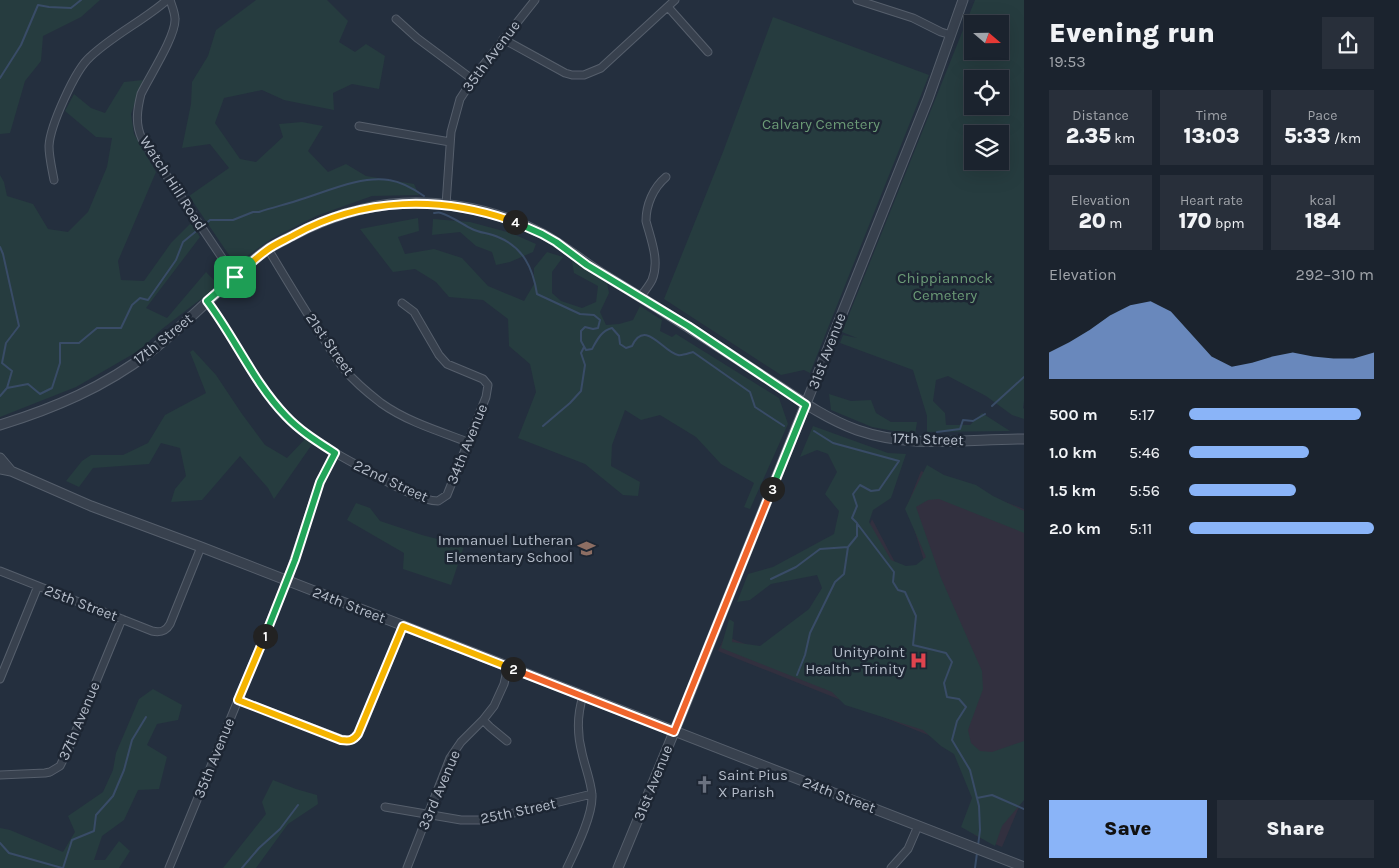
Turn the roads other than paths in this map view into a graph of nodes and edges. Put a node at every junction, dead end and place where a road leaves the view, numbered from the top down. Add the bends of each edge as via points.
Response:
1 (169, 0) edge
2 (535, 0) edge
3 (675, 0) edge
4 (857, 0) edge
5 (963, 0) edge
6 (668, 7) junction
7 (396, 19) dead end
8 (951, 35) junction
9 (503, 39) junction
10 (708, 52) dead end
11 (472, 79) junction
12 (359, 126) dead end
13 (450, 142) junction
14 (666, 177) dead end
15 (54, 180) dead end
16 (446, 205) junction
17 (268, 249) junction
18 (235, 277) junction
19 (640, 297) junction
20 (207, 301) junction
21 (402, 303) dead end
22 (806, 405) junction
23 (12, 422) junction
24 (0, 426) edge
25 (0, 430) edge
26 (1024, 439) edge
27 (468, 442) junction
28 (335, 453) junction
29 (0, 458) edge
30 (0, 469) edge
31 (12, 471) junction
32 (441, 500) joint
33 (201, 547) junction
34 (0, 571) edge
35 (287, 581) junction
36 (38, 586) junction
37 (122, 619) junction
38 (403, 626) junction
39 (508, 666) junction
40 (1, 676) edge
41 (583, 696) junction
42 (238, 700) junction
43 (483, 720) junction
44 (674, 732) junction
45 (508, 741) dead end
46 (0, 775) edge
47 (592, 794) junction
48 (385, 807) dead end
49 (428, 814) junction
50 (918, 826) junction
51 (1024, 867) edge
52 (169, 868) edge
53 (407, 868) edge
54 (567, 868) edge
55 (618, 868) edge
56 (891, 868) edge

1 - 15 street via 89,57 79,70 60,107 51,134 49,146
1 - 18 street, Watch Hill Road via 175,16 174,27 141,94 137,125 142,139
2 - 9 street, 35th Avenue
3 - 6 street
4 - 8 street via 913,18
5 - 8 street, 31st Avenue
6 - 9 street via 601,68 584,75 565,73
6 - 10 street
7 - 11 street
8 - 22 street, 31st Avenue
9 - 11 street, 35th Avenue
11 - 13 street, 35th Avenue via 457,107
12 - 13 street
13 - 16 street, 35th Avenue
14 - 19 street via 657,184 649,202 646,222 656,266 651,282
16 - 17 street, 17th Street via 416,203 365,208 322,221
16 - 19 street, 17th Street via 502,217 542,234
17 - 18 street, 17th Street
17 - 27 street, 21st Street via 344,370 393,410
18 - 20 street, 17th Street
19 - 22 street, 17th Street
20 - 23 street, 17th Street via 166,339 115,376 62,404
20 - 28 street, 22nd Street via 274,404 295,426
21 - 27 street, 34th Avenue via 414,312 447,364 483,379 488,385
22 - 26 street, 17th Street via 841,424 891,438 938,442
22 - 44 street, 31st Avenue
23 - 24 street, 17th Street
23 - 25 street
27 - 32 street, 34th Avenue via 447,495
28 - 32 street, 22nd Street via 399,488 428,500
28 - 35 street, 35th Avenue via 320,482
29 - 31 street, 24th Street
30 - 31 street, 24th Street
31 - 33 street, 24th Street via 90,506
33 - 35 street, 24th Street
33 - 37 street, 25th Street via 170,624 156,632
34 - 36 street, 25th Street
35 - 38 street, 24th Street
35 - 42 street, 35th Avenue
36 - 37 street, 25th Street
36 - 40 street
37 - 46 street, 37th Avenue via 60,766 45,773
38 - 39 street, 24th Street
38 - 42 street via 360,729 351,741
39 - 41 street, 24th Street
39 - 43 street, 33rd Avenue via 498,698
41 - 44 street, 24th Street
41 - 47 street via 578,713 578,732
42 - 52 street, 35th Avenue
43 - 45 street
43 - 49 street, 33rd Avenue via 450,758
44 - 50 street, 24th Street
44 - 55 street, 31st Avenue
47 - 49 street, 25th Street via 479,820
47 - 54 street via 590,813
48 - 49 street, 25th Street
49 - 53 street, 33rd Avenue
50 - 51 street, 24th Street
50 - 56 street via 908,848

